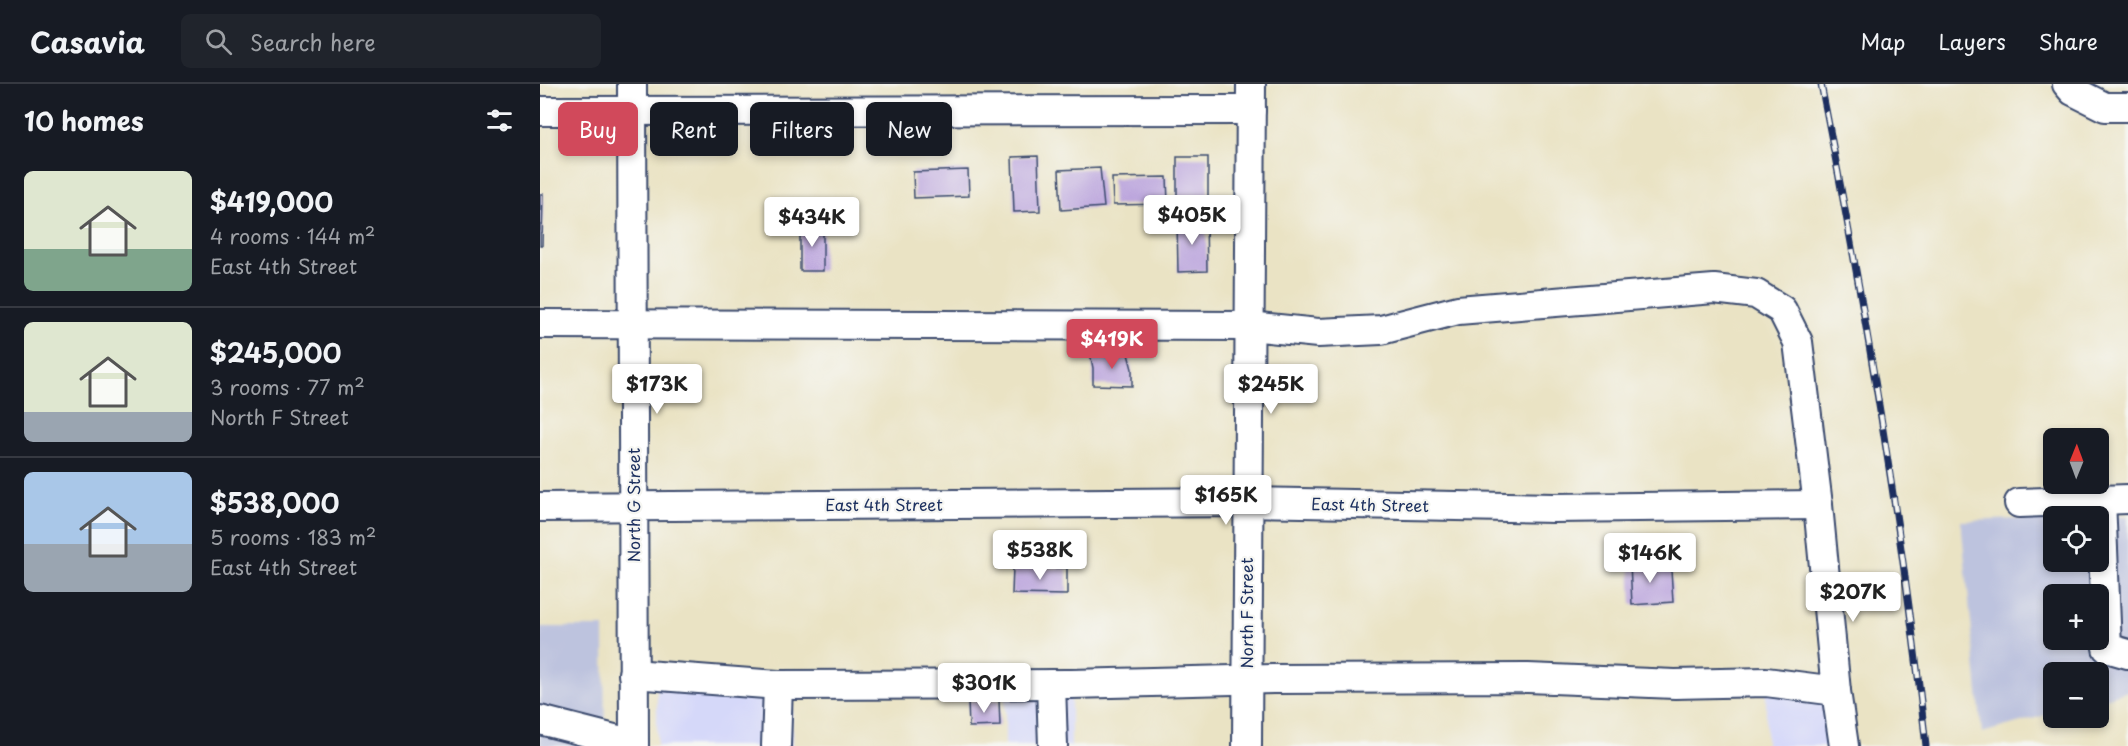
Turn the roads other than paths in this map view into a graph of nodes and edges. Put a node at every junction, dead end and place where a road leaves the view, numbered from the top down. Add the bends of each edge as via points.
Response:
1 (2070, 88) edge
2 (1251, 97) edge
3 (632, 98) edge
4 (2128, 107) edge
5 (540, 111) edge
6 (540, 324) edge
7 (634, 324) junction
8 (1249, 326) junction
9 (2115, 499) edge
10 (1247, 502) junction
11 (2019, 503) dead end
12 (1818, 505) junction
13 (540, 507) edge
14 (634, 507) junction
15 (2128, 654) edge
16 (633, 674) junction
17 (1247, 681) junction
18 (1051, 684) junction
19 (778, 685) junction
20 (1836, 690) junction
21 (540, 720) edge
22 (634, 745) edge
23 (776, 746) edge
24 (1053, 746) edge
25 (1247, 746) edge
26 (1844, 746) edge

1 - 4 street via 2105,107
2 - 3 street
2 - 8 street, North F Street
3 - 5 street
3 - 7 street, North G Street
6 - 7 street
7 - 8 street
7 - 14 street, North G Street
8 - 10 street, North F Street
8 - 12 street via 1318,333 1381,330 1458,310 1714,289 1756,294 1782,310 1798,342
9 - 11 street
9 - 15 street via 2107,648
10 - 12 street, East 4th Street via 1554,508
10 - 14 street, East 4th Street
10 - 17 street, North F Street
12 - 20 street
13 - 14 street, East 4th Street
14 - 16 street, North G Street
16 - 19 street
16 - 22 street, North G Street
17 - 18 street
17 - 20 street via 1528,678 1675,684 1766,682
17 - 25 street, North F Street
18 - 19 street
18 - 24 street
19 - 23 street
20 - 26 street
21 - 22 street

